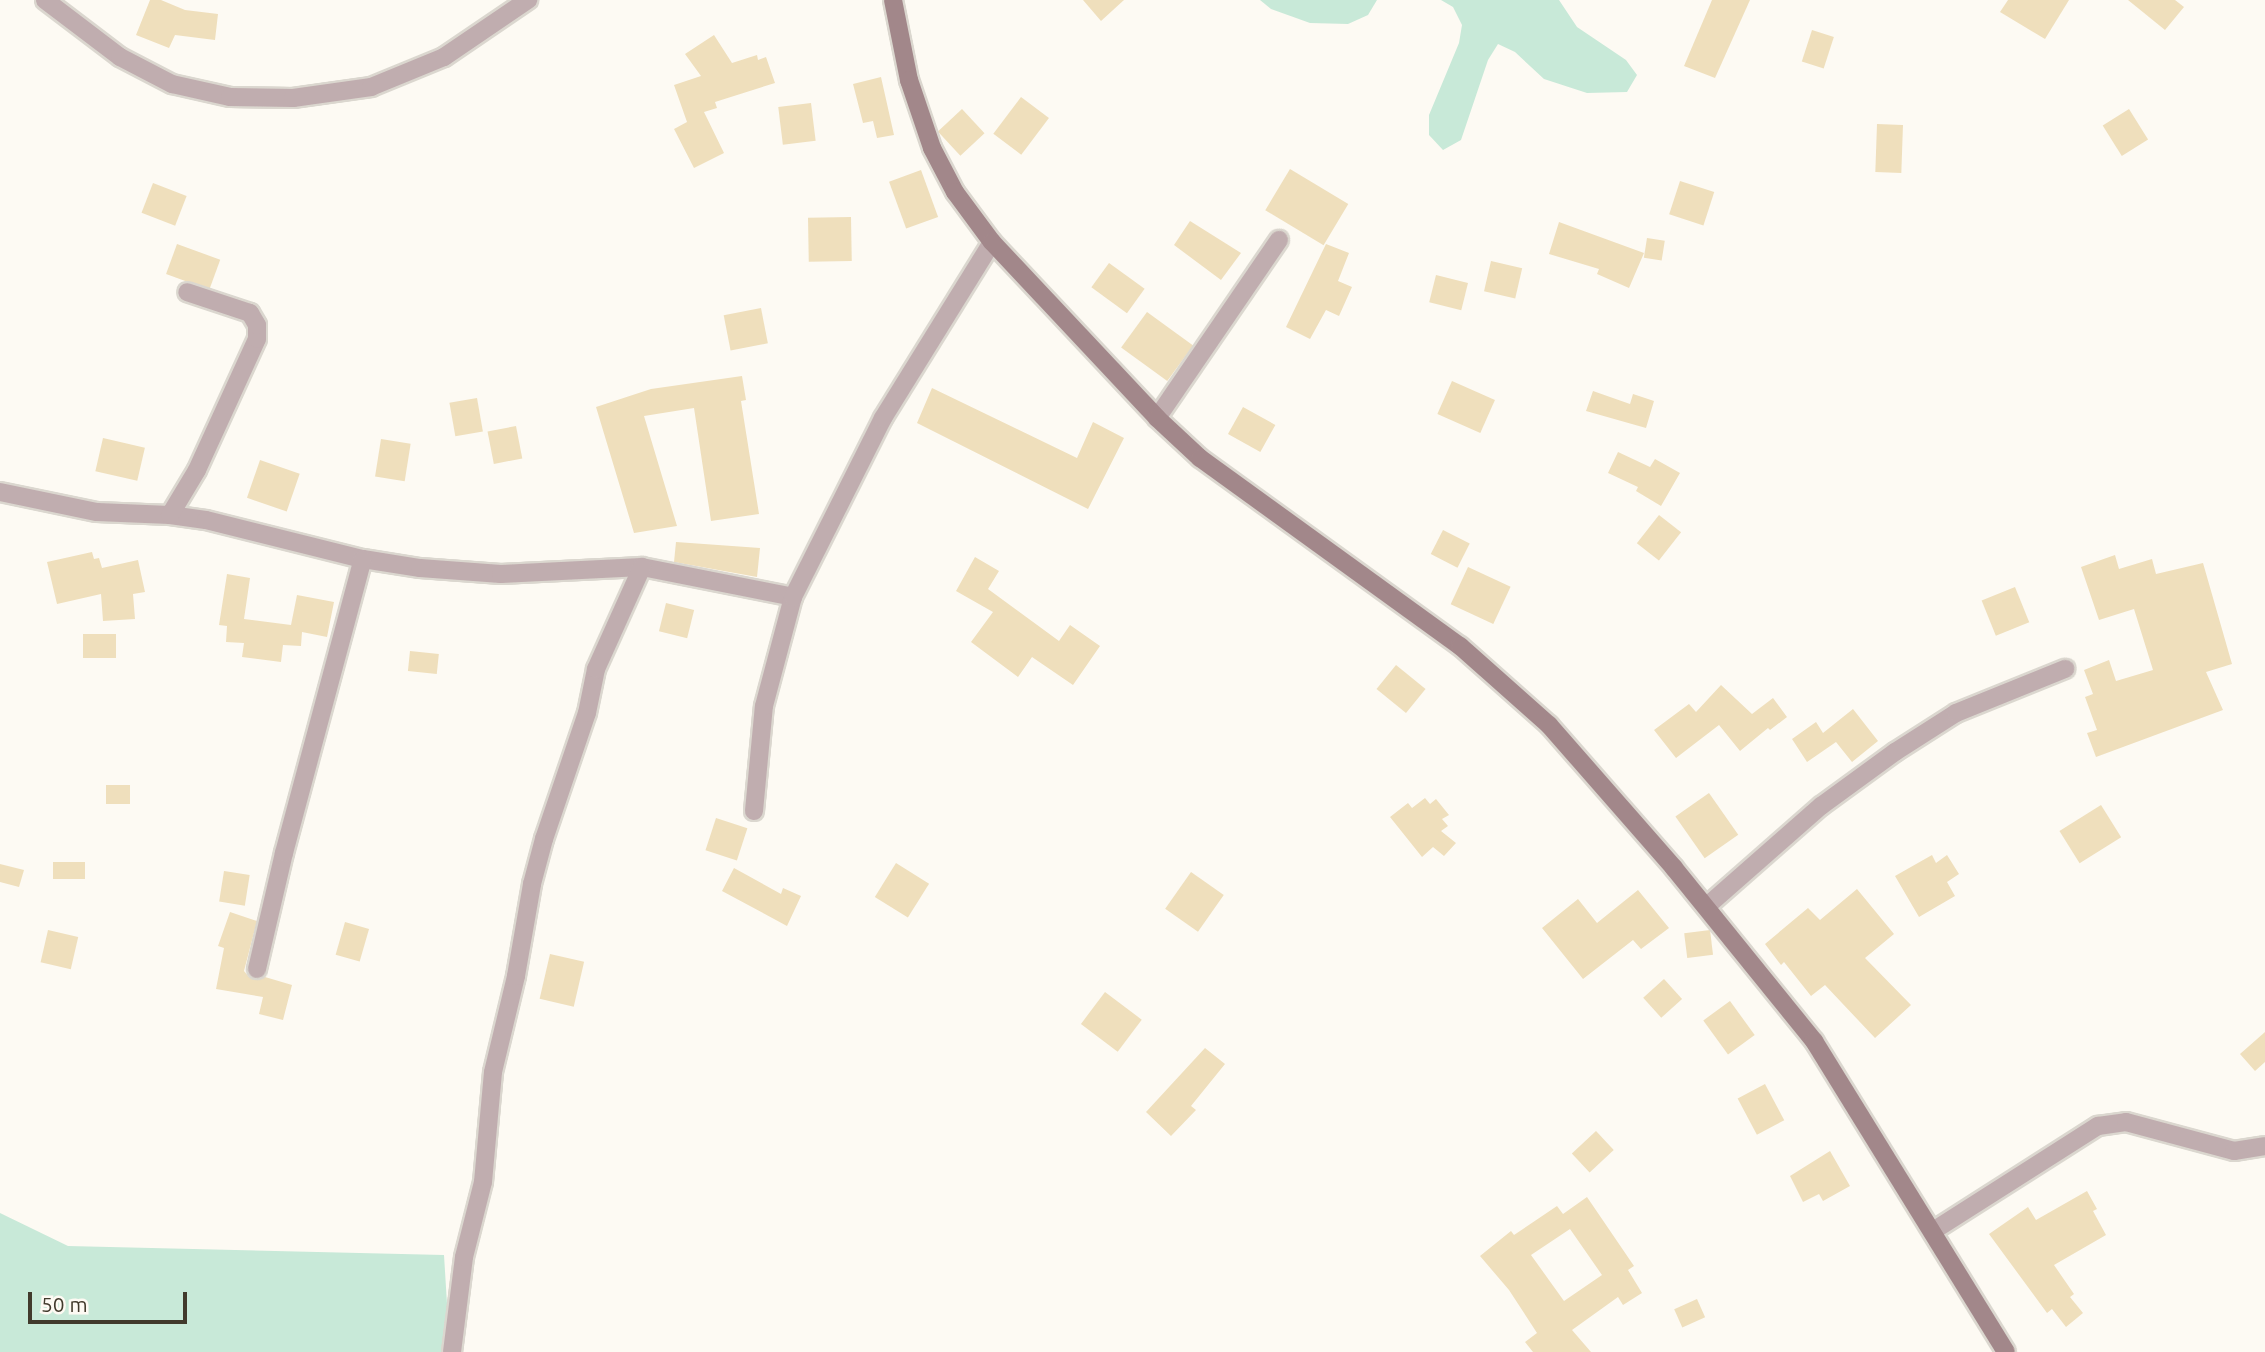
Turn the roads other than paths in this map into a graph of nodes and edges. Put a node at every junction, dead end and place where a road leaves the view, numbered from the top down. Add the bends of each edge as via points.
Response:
1 (45, 0) edge
2 (528, 0) edge
3 (893, 0) edge
4 (1279, 240) dead end
5 (992, 242) junction
6 (187, 292) dead end
7 (1157, 418) junction
8 (0, 492) edge
9 (170, 515) junction
10 (363, 559) junction
11 (642, 567) junction
12 (793, 597) junction
13 (2065, 669) dead end
14 (754, 811) dead end
15 (1707, 906) junction
16 (257, 969) dead end
17 (2265, 1146) edge
18 (1933, 1231) junction
19 (452, 1352) edge
20 (2006, 1352) edge

1 - 2 street via 120,57 172,84 230,97 293,98 371,87 444,57
3 - 5 street via 909,80 932,148 955,192
4 - 7 street
5 - 7 street
5 - 12 street via 883,418
6 - 9 street via 250,313 257,325 257,339 197,470
7 - 15 street via 1227,478 1460,646 1549,725
8 - 9 street via 97,512
9 - 10 street
10 - 11 street via 501,574
10 - 16 street
11 - 12 street
11 - 19 street via 596,669 587,713 532,884 493,1073 483,1182 464,1257
12 - 14 street via 764,706
13 - 15 street via 1956,713 1895,752 1821,806
15 - 18 street via 1814,1041
17 - 18 street via 2234,1151 2126,1122 2098,1126
18 - 20 street

